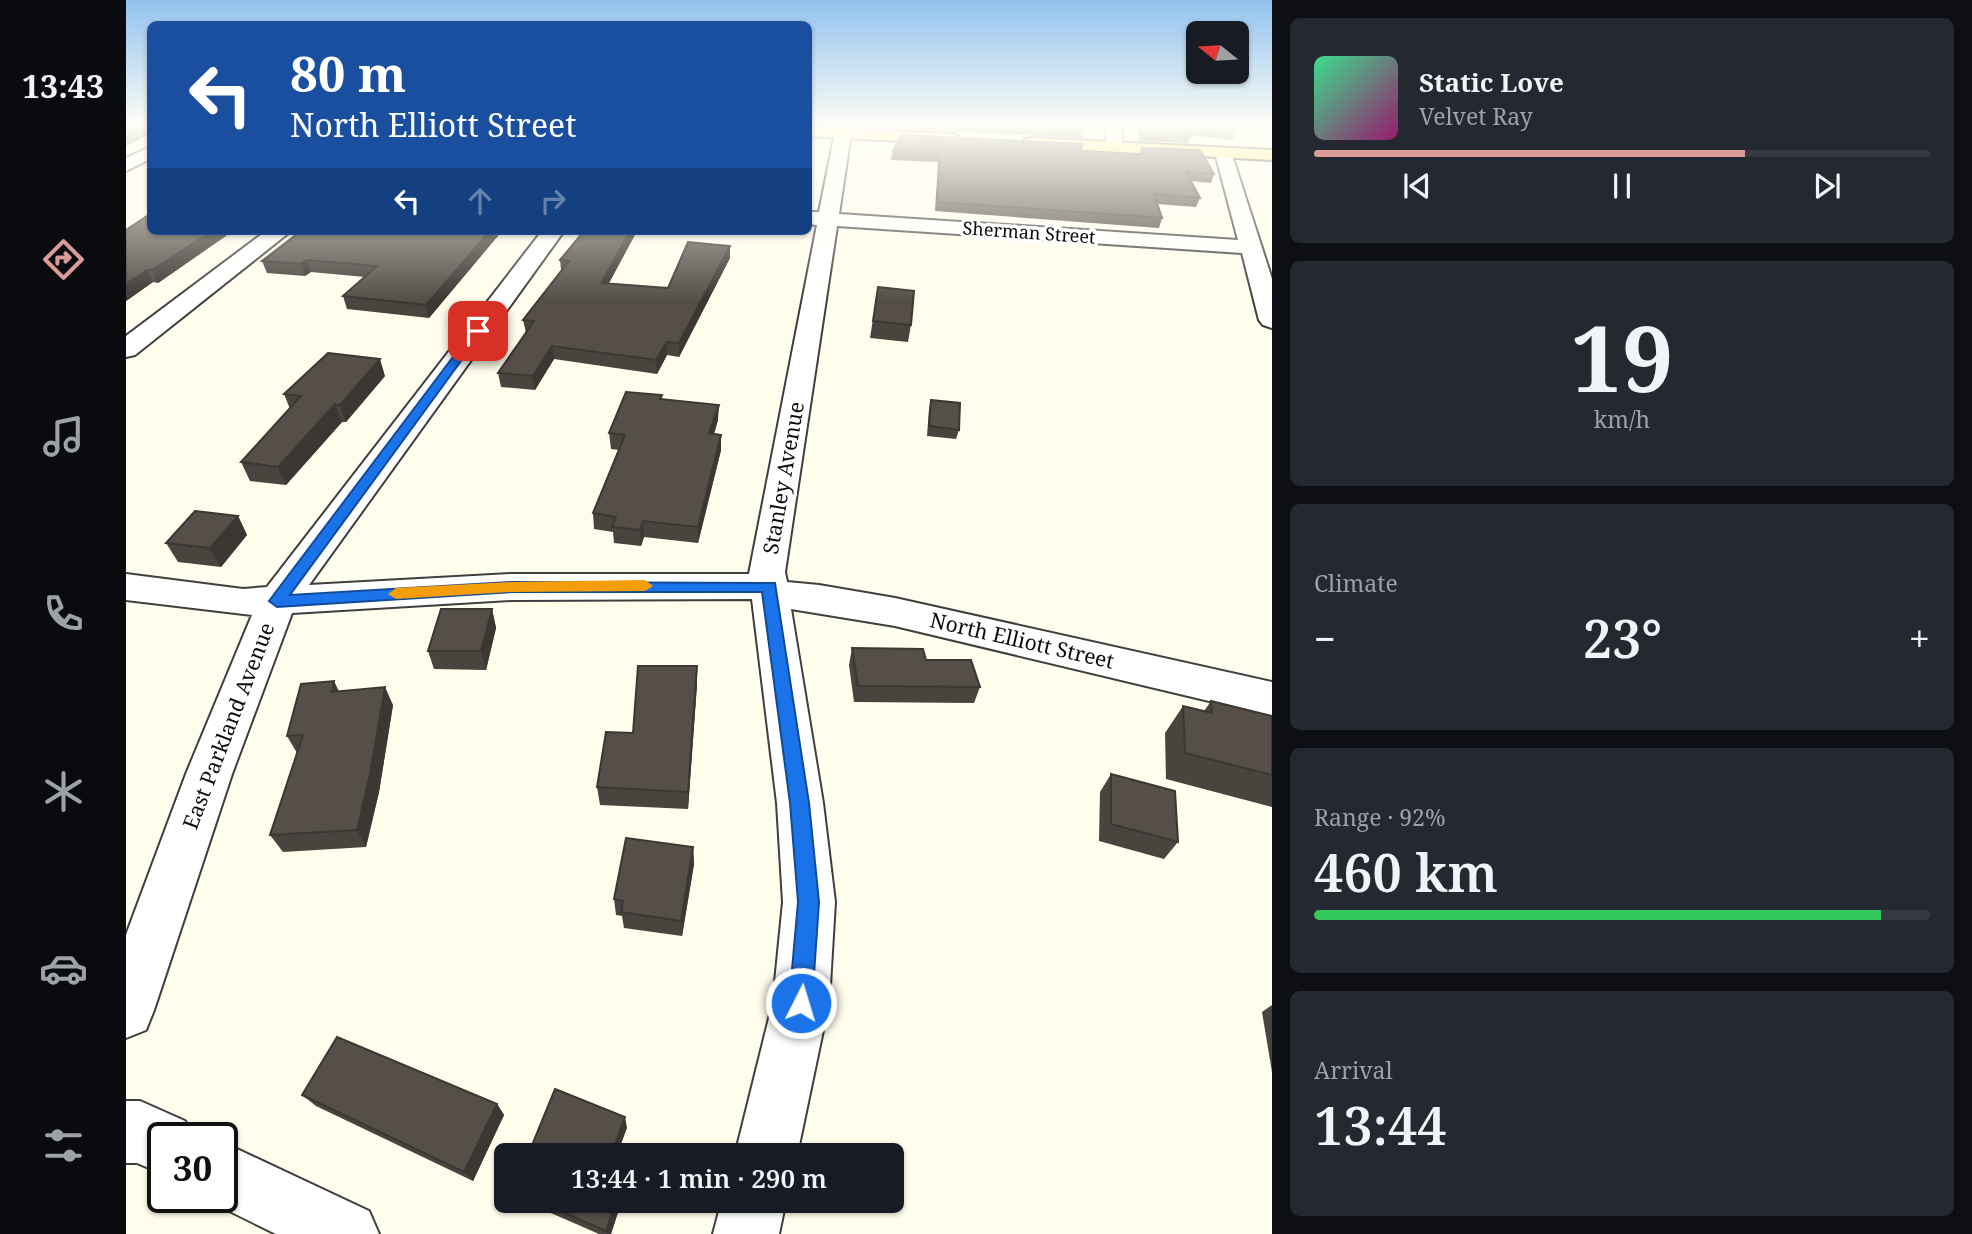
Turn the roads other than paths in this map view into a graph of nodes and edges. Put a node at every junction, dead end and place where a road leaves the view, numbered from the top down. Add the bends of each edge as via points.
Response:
1 (832, 185) edge
2 (1233, 185) edge
3 (819, 219) edge
4 (275, 235) edge
5 (550, 235) edge
6 (1250, 247) junction
7 (1266, 279) edge
8 (1272, 320) edge
9 (126, 349) edge
10 (126, 586) edge
11 (770, 590) junction
12 (277, 601) junction
13 (1272, 699) edge
14 (126, 1010) edge
15 (126, 1132) edge
16 (147, 1135) edge
17 (769, 1143) edge
18 (238, 1182) edge
19 (751, 1213) edge
20 (346, 1234) edge
21 (746, 1234) edge

1 - 3 street, Stanley Avenue
2 - 6 street
3 - 6 street, Sherman Street
3 - 11 street, Stanley Avenue via 767,572
4 - 9 street
5 - 12 street, East Parkland Avenue
6 - 7 street
7 - 8 street
10 - 12 street, North Elliott Street via 243,602
11 - 12 street, North Elliott Street via 512,587
11 - 13 street, North Elliott Street via 895,612
11 - 17 street, Stanley Avenue via 809,902 801,1003
12 - 14 street, East Parkland Avenue via 209,774
15 - 16 street
18 - 20 street
19 - 21 street

